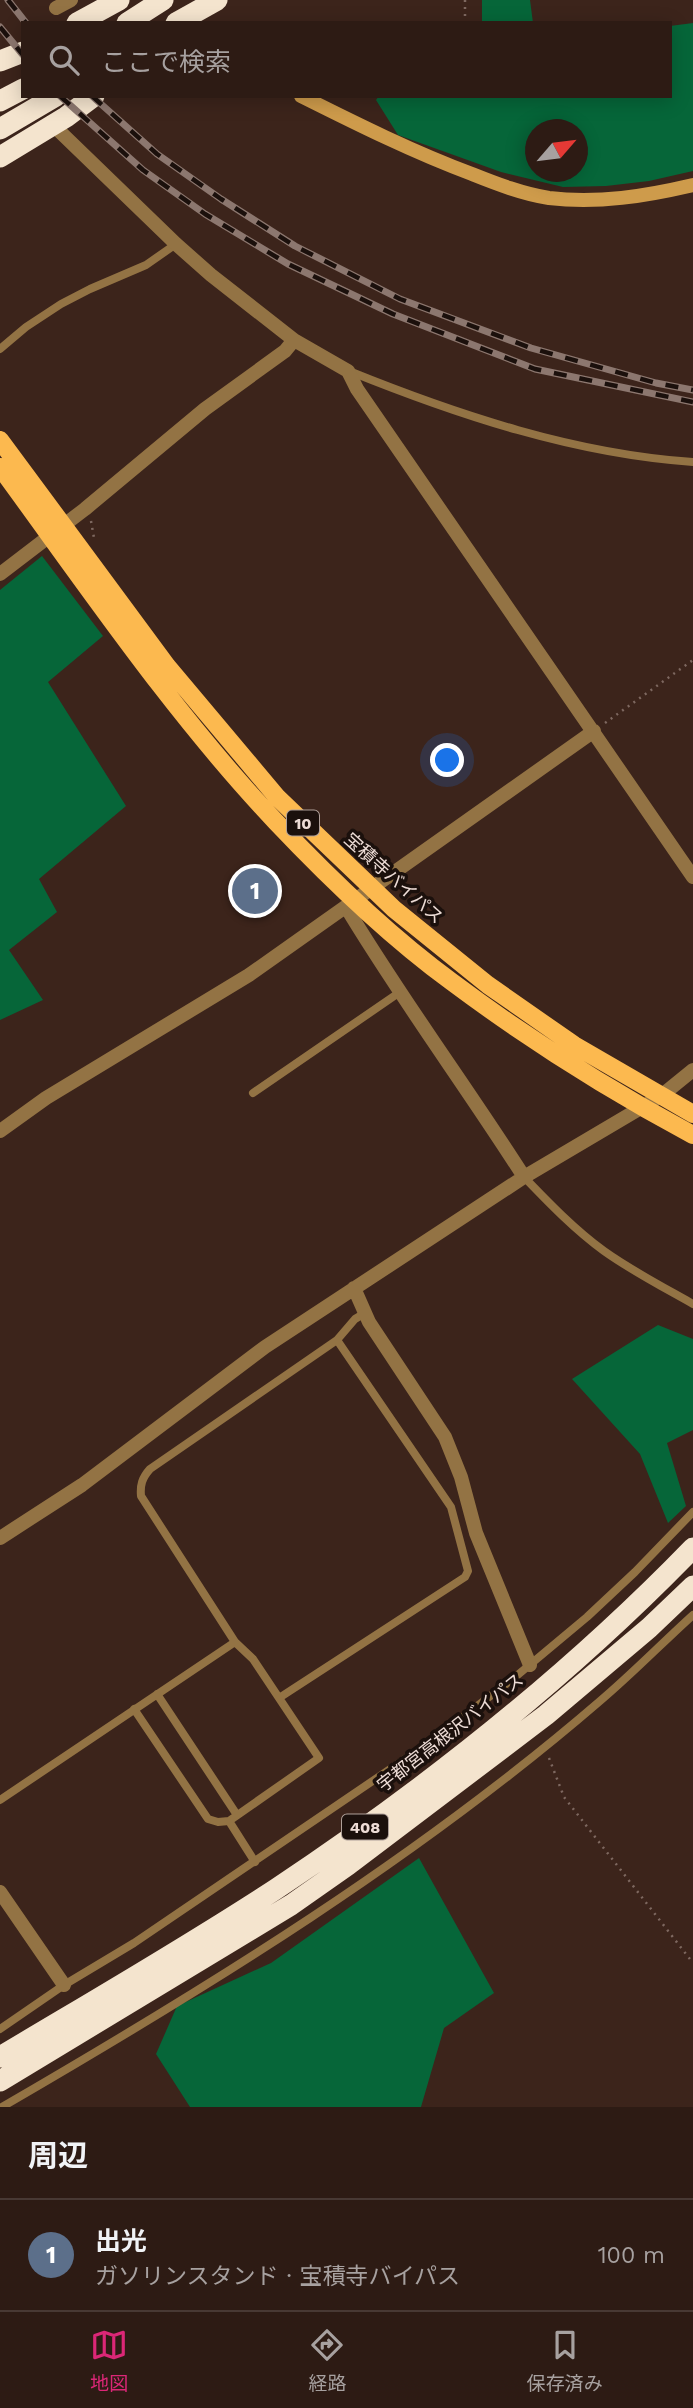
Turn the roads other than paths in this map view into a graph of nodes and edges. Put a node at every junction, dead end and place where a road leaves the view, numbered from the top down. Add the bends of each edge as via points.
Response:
1 (71, 0) edge
2 (119, 0) edge
3 (217, 0) edge
4 (232, 0) edge
5 (162, 1) edge
6 (51, 4) edge
7 (81, 21) edge
8 (130, 21) edge
9 (173, 21) edge
10 (178, 21) edge
11 (203, 21) edge
12 (21, 53) edge
13 (0, 61) edge
14 (21, 90) edge
15 (53, 98) edge
16 (91, 98) edge
17 (305, 98) edge
18 (0, 101) edge
19 (59, 121) junction
20 (0, 129) edge
21 (0, 157) edge
22 (693, 185) edge
23 (176, 244) junction
24 (294, 340) junction
25 (0, 349) edge
26 (348, 371) junction
27 (0, 440) edge
28 (693, 462) edge
29 (0, 467) edge
30 (0, 574) edge
31 (594, 731) junction
32 (693, 877) edge
33 (371, 888) junction
34 (351, 904) junction
35 (400, 992) junction
36 (693, 1070) edge
37 (253, 1093) dead end
38 (661, 1096) junction
39 (642, 1108) junction
40 (693, 1114) edge
41 (0, 1131) edge
42 (693, 1135) edge
43 (524, 1177) junction
44 (354, 1288) junction
45 (693, 1304) edge
46 (365, 1313) junction
47 (337, 1340) junction
48 (693, 1512) edge
49 (0, 1538) edge
50 (693, 1548) edge
51 (635, 1572) junction
52 (693, 1586) edge
53 (653, 1590) junction
54 (693, 1615) edge
55 (235, 1642) junction
56 (530, 1665) junction
57 (157, 1694) junction
58 (279, 1698) junction
59 (134, 1709) junction
60 (0, 1800) edge
61 (237, 1815) junction
62 (229, 1821) junction
63 (255, 1862) junction
64 (0, 1892) edge
65 (64, 1985) junction
66 (0, 2029) edge
67 (0, 2057) edge
68 (0, 2081) edge
69 (2, 2107) edge

1 - 6 street
2 - 7 highway
3 - 10 highway
4 - 11 highway
5 - 8 highway
5 - 9 street
12 - 13 highway
14 - 18 highway
15 - 20 highway
16 - 19 highway
17 - 22 street via 435,160 502,186 548,197 594,200
19 - 21 highway
19 - 23 street
23 - 24 street
23 - 25 lane via 146,265 61,304
24 - 26 street
24 - 30 street via 87,512
26 - 28 lane via 424,401 520,429 647,459
26 - 31 street
27 - 33 main road, 宝積寺バイパス / 10 via 210,719 277,797
29 - 34 main road, 10 via 157,681
31 - 32 street
31 - 33 street
33 - 34 street
33 - 38 main road, 宝積寺バイパス / 10 via 488,985 574,1045
34 - 35 street
34 - 39 main road, 10 via 451,981
34 - 41 street via 249,975 46,1098
35 - 37 lane
35 - 43 street
36 - 38 street
38 - 39 street
38 - 40 main road, 宝積寺バイパス / 10
39 - 42 main road, 10
39 - 43 street
43 - 44 street
43 - 45 lane via 602,1249
44 - 46 street
44 - 49 street via 233,1371 82,1485
46 - 47 lane
46 - 56 street via 445,1437 476,1533
47 - 55 lane via 143,1477 141,1496
47 - 58 lane via 451,1507 468,1571
48 - 51 lane
50 - 53 highway, 宇都宮高根沢バイパス / 408
51 - 53 lane
51 - 56 lane
52 - 68 highway, 408 via 546,1715 348,1865 280,1912
53 - 67 highway, 宇都宮高根沢バイパス / 408 via 522,1707 408,1797 275,1889
54 - 69 lane via 600,1701 327,1908
55 - 57 lane
55 - 58 lane via 253,1659
56 - 63 lane via 430,1742
57 - 59 lane
57 - 61 lane
58 - 61 lane via 319,1758
59 - 60 lane
59 - 62 lane via 208,1819
61 - 62 lane
62 - 63 lane
63 - 65 lane
64 - 65 street
65 - 66 lane

